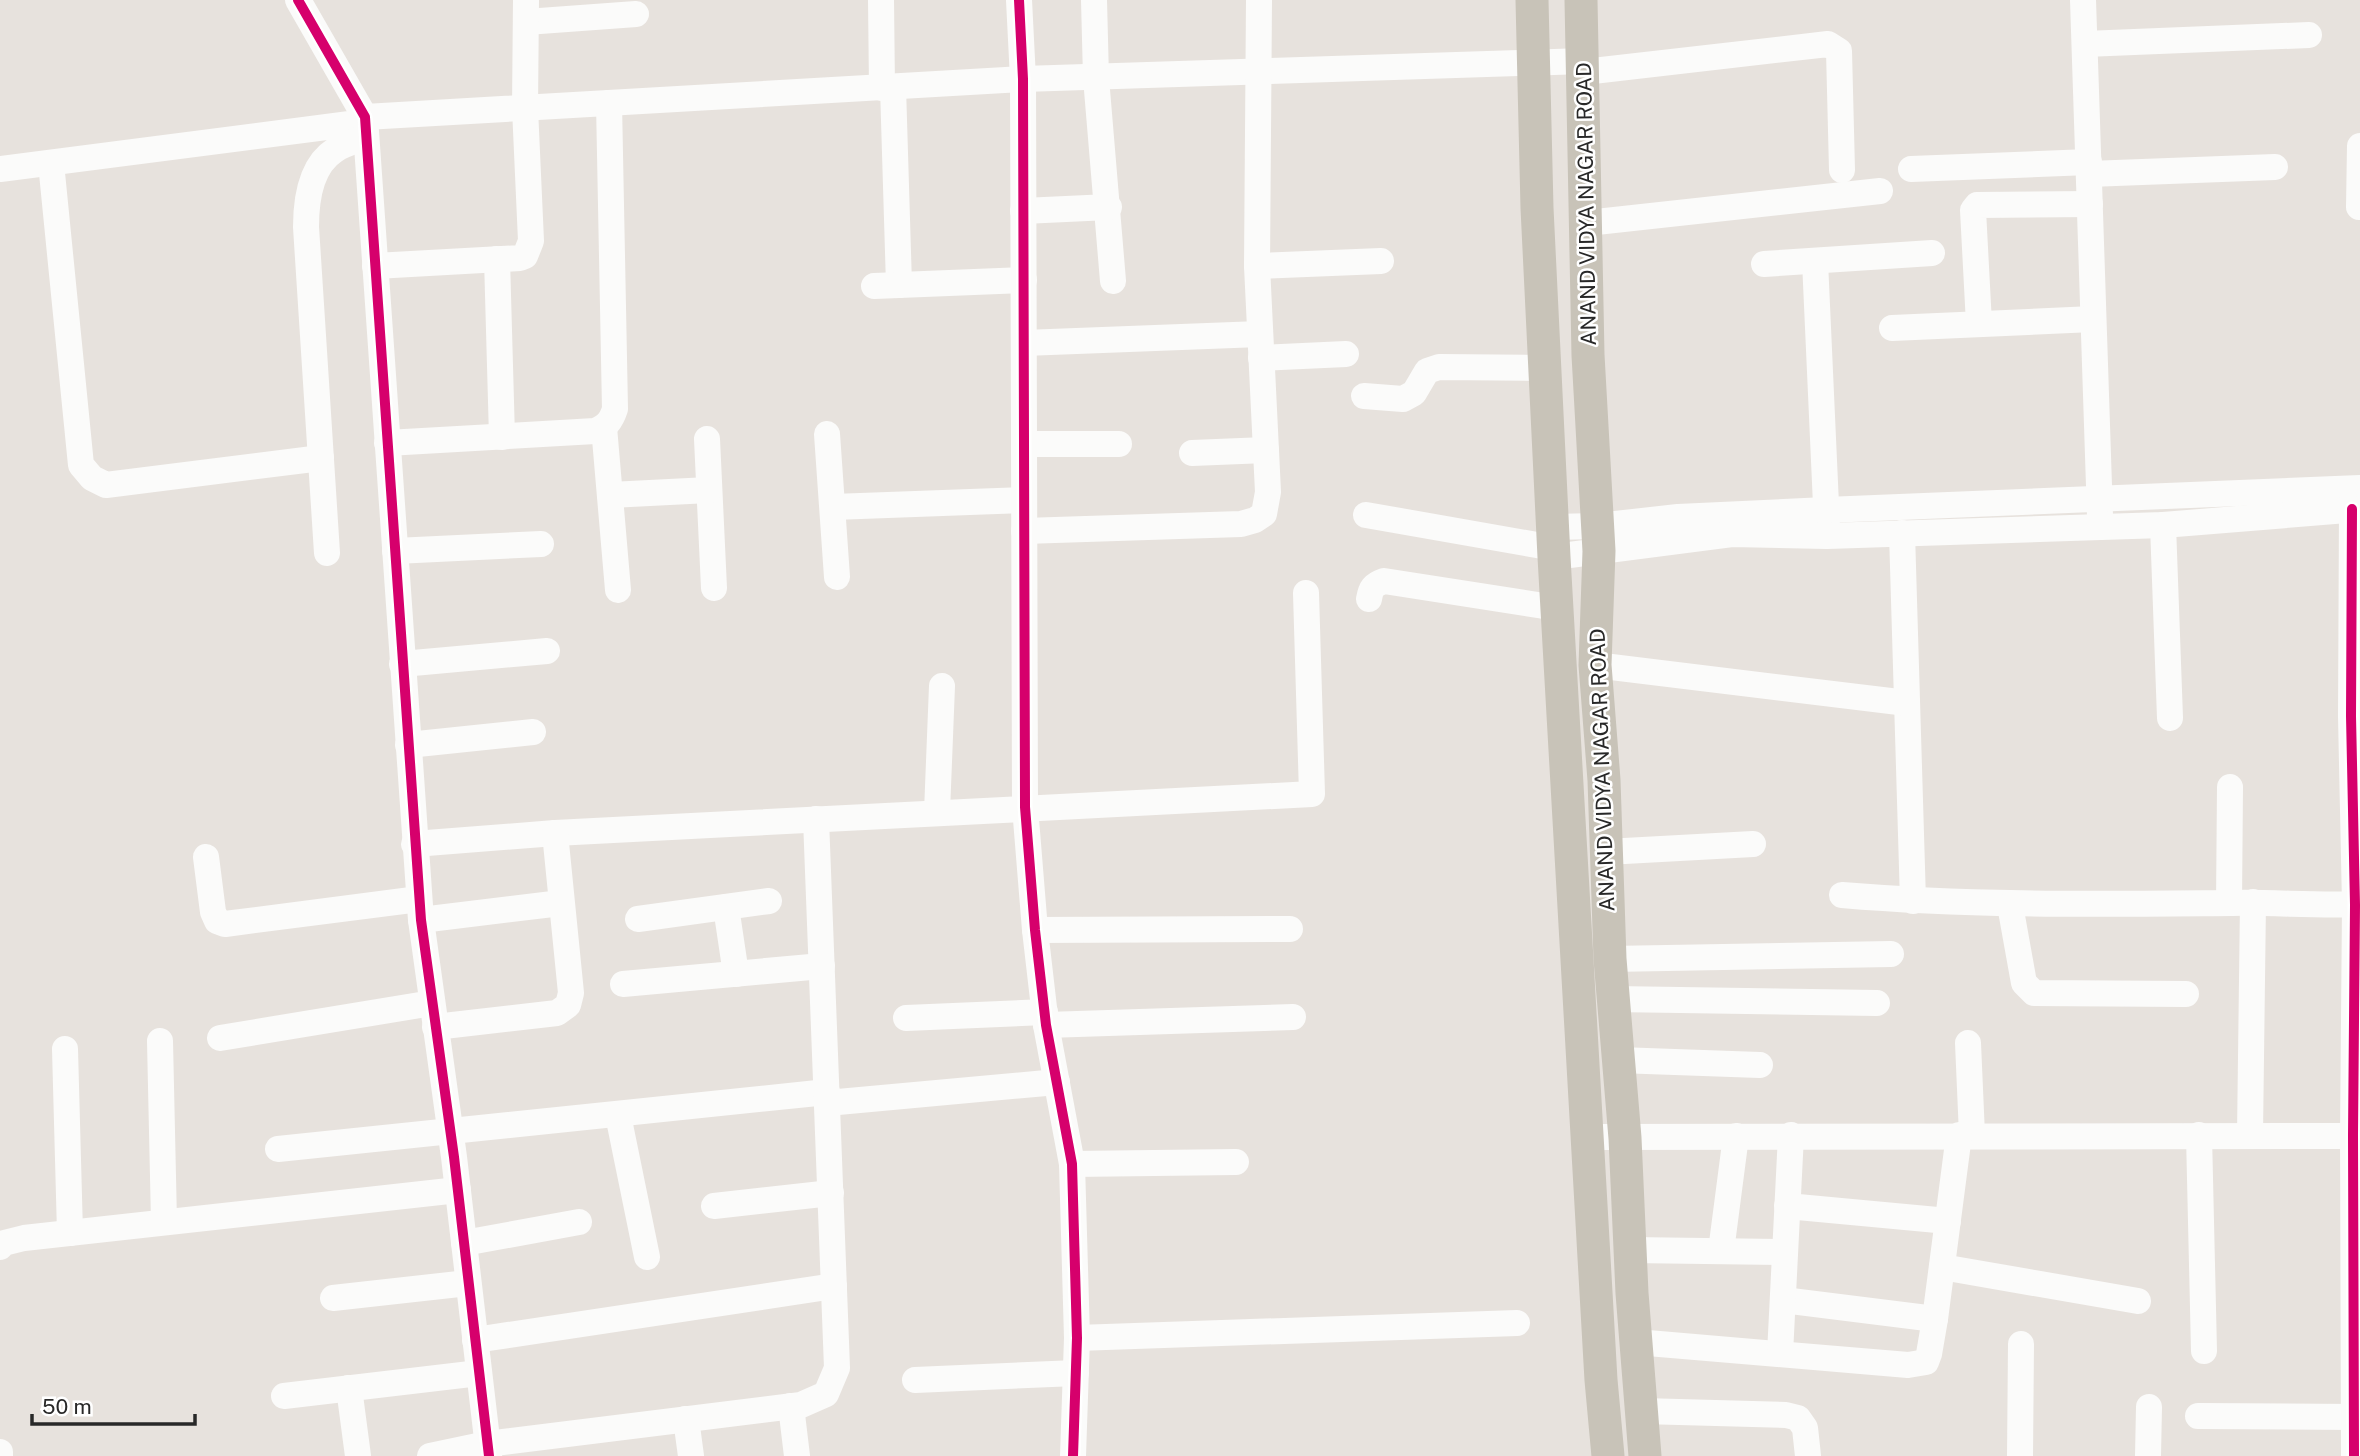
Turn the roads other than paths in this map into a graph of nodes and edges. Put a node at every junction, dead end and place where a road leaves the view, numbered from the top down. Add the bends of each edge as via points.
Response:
1 (298, 0) edge
2 (881, 0) edge
3 (1019, 0) edge
4 (1094, 0) edge
5 (1259, 0) edge
6 (1532, 0) edge
7 (1581, 0) edge
8 (2083, 0) edge
9 (526, 11) edge
10 (636, 13) dead end
11 (2309, 35) dead end
12 (2085, 44) junction
13 (1533, 63) junction
14 (1584, 66) junction
15 (1259, 72) junction
16 (1096, 78) junction
17 (1023, 79) junction
18 (888, 87) junction
19 (608, 103) junction
20 (525, 108) junction
21 (366, 125) junction
22 (2360, 146) edge
23 (51, 163) junction
24 (2275, 167) dead end
25 (2089, 168) junction
26 (0, 169) edge
27 (1910, 169) dead end
28 (1842, 170) dead end
29 (1880, 191) dead end
30 (2090, 204) junction
31 (1109, 207) junction
32 (2359, 208) edge
33 (1023, 211) junction
34 (1587, 223) junction
35 (1932, 253) dead end
36 (497, 259) junction
37 (1381, 261) dead end
38 (1815, 261) junction
39 (1764, 264) dead end
40 (375, 266) junction
41 (1257, 266) junction
42 (1024, 280) junction
43 (1113, 281) dead end
44 (2094, 319) junction
45 (1979, 324) junction
46 (1892, 328) dead end
47 (1024, 343) junction
48 (1260, 346) junction
49 (1346, 354) dead end
50 (1545, 368) junction
51 (1364, 396) dead end
52 (604, 427) junction
53 (827, 434) dead end
54 (502, 437) junction
55 (707, 439) dead end
56 (387, 443) junction
57 (1024, 444) junction
58 (1119, 444) dead end
59 (1266, 450) junction
60 (1192, 453) dead end
61 (321, 458) junction
62 (709, 490) junction
63 (610, 495) junction
64 (1024, 500) junction
65 (2099, 500) junction
66 (2357, 502) edge
67 (832, 507) junction
68 (1366, 515) dead end
69 (1826, 523) junction
70 (2163, 525) junction
71 (2100, 527) junction
72 (1024, 531) junction
73 (1902, 533) junction
74 (1598, 538) junction
75 (541, 544) dead end
76 (1554, 544) junction
77 (395, 551) junction
78 (327, 553) dead end
79 (837, 576) dead end
80 (714, 588) dead end
81 (618, 590) dead end
82 (1306, 593) dead end
83 (1369, 599) dead end
84 (1557, 608) junction
85 (547, 651) dead end
86 (402, 664) junction
87 (1595, 665) junction
88 (942, 686) dead end
89 (1907, 703) junction
90 (2355, 715) edge
91 (2170, 718) dead end
92 (533, 732) dead end
93 (408, 745) junction
94 (2230, 787) dead end
95 (1025, 807) junction
96 (937, 812) junction
97 (816, 819) junction
98 (555, 832) junction
99 (414, 844) junction
100 (1753, 844) dead end
101 (1606, 852) junction
102 (206, 858) dead end
103 (1842, 895) dead end
104 (769, 901) dead end
105 (1913, 901) junction
106 (2241, 902) junction
107 (561, 903) junction
108 (2358, 904) edge
109 (2010, 905) junction
110 (726, 907) junction
111 (420, 910) junction
112 (638, 919) dead end
113 (1290, 929) dead end
114 (1035, 930) junction
115 (1891, 954) dead end
116 (1610, 959) junction
117 (822, 966) junction
118 (736, 974) junction
119 (623, 984) dead end
120 (2186, 994) dead end
121 (1613, 999) junction
122 (1877, 1003) dead end
123 (433, 1015) junction
124 (1293, 1017) dead end
125 (906, 1018) dead end
126 (1045, 1018) junction
127 (219, 1038) dead end
128 (160, 1041) dead end
129 (1968, 1043) dead end
130 (65, 1049) dead end
131 (1618, 1060) junction
132 (1760, 1065) dead end
133 (1057, 1082) junction
134 (827, 1098) junction
135 (618, 1115) junction
136 (449, 1133) junction
137 (1791, 1135) junction
138 (1966, 1135) junction
139 (2199, 1135) junction
140 (2250, 1135) junction
141 (2356, 1135) edge
142 (1736, 1136) junction
143 (1587, 1137) junction
144 (1625, 1138) junction
145 (278, 1149) dead end
146 (1236, 1162) dead end
147 (1072, 1164) junction
148 (458, 1190) junction
149 (831, 1193) junction
150 (714, 1206) dead end
151 (1787, 1206) junction
152 (1948, 1221) junction
153 (164, 1222) junction
154 (579, 1222) dead end
155 (70, 1233) junction
156 (464, 1243) junction
157 (2357, 1244) edge
158 (0, 1247) edge
159 (1630, 1250) junction
160 (1721, 1251) junction
161 (1785, 1252) junction
162 (646, 1257) dead end
163 (1942, 1267) junction
164 (468, 1283) junction
165 (834, 1286) junction
166 (333, 1298) dead end
167 (1783, 1300) junction
168 (2138, 1301) dead end
169 (1935, 1319) junction
170 (1517, 1322) dead end
171 (1077, 1338) junction
172 (475, 1340) junction
173 (1636, 1342) junction
174 (2021, 1344) dead end
175 (2204, 1351) dead end
176 (1780, 1354) junction
177 (2357, 1366) edge
178 (479, 1373) junction
179 (1076, 1373) junction
180 (915, 1380) dead end
181 (349, 1388) junction
182 (284, 1396) dead end
183 (791, 1406) junction
184 (2149, 1406) dead end
185 (1642, 1411) junction
186 (2198, 1416) dead end
187 (2354, 1417) junction
188 (686, 1419) junction
189 (488, 1450) edge
190 (358, 1456) edge
191 (430, 1456) edge
192 (691, 1456) edge
193 (797, 1456) edge
194 (1073, 1456) edge
195 (1608, 1456) edge
196 (1645, 1456) edge
197 (1808, 1456) edge
198 (2020, 1456) edge
199 (2148, 1456) edge
200 (2354, 1456) edge

1 - 21 street
2 - 18 street
3 - 17 street
4 - 16 street
5 - 15 street
6 - 13 main road, ANAND VIDYA NAGAR ROAD
7 - 14 main road, ANAND VIDYA NAGAR ROAD
8 - 12 street
9 - 10 street
9 - 20 street
11 - 12 street
12 - 25 street
13 - 14 street
13 - 15 street
13 - 50 main road, ANAND VIDYA NAGAR ROAD
14 - 28 street via 1828,44 1839,51
14 - 34 main road, ANAND VIDYA NAGAR ROAD
15 - 16 street
15 - 41 street
16 - 17 street
16 - 31 street
17 - 18 street
17 - 33 street
18 - 19 street
18 - 42 street via 886,286
19 - 20 street
19 - 52 street via 615,409
20 - 21 street
20 - 36 street via 531,241 526,256
21 - 23 street
21 - 40 street
21 - 61 street via 324,160 306,201
22 - 32 street
23 - 26 street
23 - 61 street via 81,465 92,478 106,485
24 - 25 street
25 - 27 street
25 - 30 street
29 - 34 street
30 - 44 street
30 - 45 street via 1977,205 1973,209
31 - 33 street
31 - 43 street
33 - 42 street
34 - 74 main road, ANAND VIDYA NAGAR ROAD via 1588,355
35 - 38 street
36 - 40 street
36 - 54 street
37 - 41 street
38 - 39 street
38 - 69 street
40 - 56 street
41 - 48 street
42 - 47 street
44 - 45 street
44 - 65 street
45 - 46 street
47 - 48 street
47 - 57 street
48 - 49 street
48 - 59 street
50 - 51 street via 1439,368 1427,371 1414,393 1403,399
50 - 76 main road, ANAND VIDYA NAGAR ROAD
52 - 54 street
52 - 63 street
53 - 67 street
54 - 56 street
55 - 62 street
56 - 77 street
57 - 58 street
57 - 64 street
59 - 60 street
59 - 72 street via 1268,504 1255,520
61 - 78 street
62 - 63 street
62 - 80 street
63 - 81 street
64 - 67 street
64 - 72 street
65 - 66 street
65 - 69 street
65 - 71 street
66 - 70 street
66 - 90 street
67 - 79 street
68 - 76 street
69 - 73 street
69 - 74 street via 1678,517
70 - 71 street
70 - 91 street
71 - 73 street
72 - 95 street
73 - 89 street
74 - 76 street
74 - 87 main road, ANAND VIDYA NAGAR ROAD
75 - 77 street
76 - 84 main road, ANAND VIDYA NAGAR ROAD
77 - 86 street
82 - 95 street via 1312,794
83 - 84 street via 1370,589 1384,581
84 - 143 main road, ANAND VIDYA NAGAR ROAD
85 - 86 street
86 - 93 street
87 - 89 street
87 - 101 main road, ANAND VIDYA NAGAR ROAD
88 - 96 street
89 - 105 street
90 - 108 street
92 - 93 street
93 - 99 street
94 - 106 street
95 - 96 street
95 - 114 street
96 - 97 street
97 - 98 street
97 - 117 street
98 - 99 street
98 - 107 street
99 - 111 street
100 - 101 street
101 - 116 main road, ANAND VIDYA NAGAR ROAD
102 - 111 street via 213,912 225,925
103 - 105 street
104 - 110 street
105 - 109 street
106 - 108 street
106 - 109 street
106 - 140 street
107 - 111 street
107 - 123 street via 568,1005 557,1013
108 - 141 street
109 - 120 street via 2024,983 2034,993
110 - 112 street
110 - 118 street
111 - 123 street
113 - 114 street
114 - 126 street
115 - 116 street
116 - 121 main road, ANAND VIDYA NAGAR ROAD
117 - 118 street
117 - 134 street
118 - 119 street
121 - 122 street
121 - 131 main road, ANAND VIDYA NAGAR ROAD
123 - 127 street
123 - 136 street
124 - 126 street
125 - 126 street
126 - 133 street
128 - 153 street
129 - 138 street
130 - 155 street
131 - 132 street
131 - 144 main road, ANAND VIDYA NAGAR ROAD
133 - 134 street
133 - 147 street
134 - 135 street
134 - 149 street
135 - 136 street
135 - 162 street
136 - 145 street
136 - 148 street
137 - 138 street
137 - 142 street
137 - 151 street
138 - 139 street
138 - 152 street
139 - 140 street
139 - 175 street
140 - 141 street
141 - 157 street
142 - 144 street
142 - 160 street
143 - 144 street
143 - 195 main road, ANAND VIDYA NAGAR ROAD
144 - 159 main road, ANAND VIDYA NAGAR ROAD
146 - 147 street
147 - 171 street
148 - 153 street
148 - 156 street
149 - 150 street
149 - 165 street
151 - 152 street
151 - 161 street
152 - 163 street
153 - 155 street
154 - 156 street
155 - 158 street via 24,1238
156 - 164 street
157 - 177 street
159 - 160 street
159 - 173 main road, ANAND VIDYA NAGAR ROAD
160 - 161 street
161 - 167 street
163 - 168 street
163 - 169 street
164 - 166 street
164 - 172 street
165 - 172 street
165 - 183 street via 837,1368 826,1394
167 - 169 street
167 - 176 street
169 - 176 street via 1929,1354 1926,1362 1918,1365
170 - 171 street
171 - 179 street
172 - 178 street
173 - 176 street
173 - 185 main road, ANAND VIDYA NAGAR ROAD
174 - 198 street
177 - 187 street
178 - 181 street
178 - 189 street
179 - 180 street
179 - 194 street
181 - 182 street
181 - 190 street
183 - 188 street
183 - 193 street
184 - 199 street
185 - 196 main road, ANAND VIDYA NAGAR ROAD
185 - 197 street via 1786,1415 1797,1418 1805,1428
186 - 187 street
187 - 200 street
188 - 189 street
188 - 192 street
189 - 191 street

